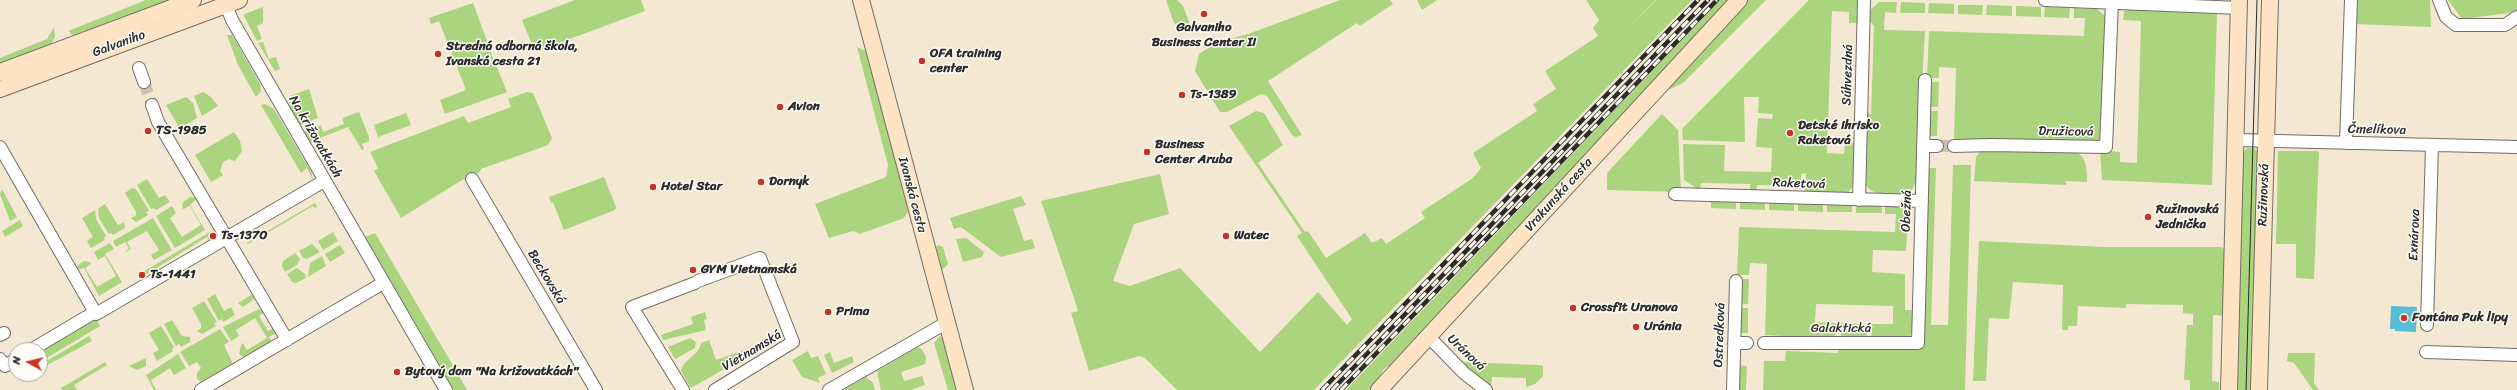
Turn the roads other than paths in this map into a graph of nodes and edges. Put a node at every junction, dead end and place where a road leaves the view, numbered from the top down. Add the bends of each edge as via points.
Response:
1 (193, 0) edge
2 (861, 0) edge
3 (1739, 0) edge
4 (1864, 0) edge
5 (2045, 0) edge
6 (2270, 0) edge
7 (2351, 0) edge
8 (2439, 0) edge
9 (229, 2) edge
10 (2112, 2) junction
11 (2239, 4) edge
12 (2517, 17) edge
13 (139, 68) dead end
14 (0, 72) edge
15 (1925, 80) dead end
16 (144, 82) tunnel mouth
17 (0, 88) edge
18 (152, 105) tunnel mouth
19 (2237, 140) junction
20 (2266, 141) junction
21 (2346, 143) junction
22 (2432, 145) junction
23 (1923, 146) junction
24 (1936, 146) tunnel mouth
25 (1954, 146) tunnel mouth
26 (0, 147) edge
27 (2517, 148) edge
28 (472, 179) dead end
29 (324, 181) junction
30 (1675, 194) dead end
31 (1859, 200) junction
32 (1922, 201) junction
33 (226, 238) junction
34 (1736, 281) dead end
35 (383, 283) junction
36 (96, 313) junction
37 (946, 323) junction
38 (2427, 325) dead end
39 (1428, 336) junction
40 (286, 340) junction
41 (45, 342) edge
42 (1734, 343) junction
43 (1764, 343) dead end
44 (1918, 343) joint
45 (1747, 344) dead end
46 (2426, 352) dead end
47 (2517, 355) edge
48 (0, 359) edge
49 (8, 364) edge
50 (201, 390) edge
51 (446, 390) edge
52 (596, 390) edge
53 (682, 390) edge
54 (715, 390) edge
55 (829, 390) edge
56 (965, 390) edge
57 (1379, 390) edge
58 (1486, 390) edge
59 (1733, 390) edge
60 (2229, 390) edge
61 (2259, 390) edge

1 - 14 street, Galvaniho
2 - 37 street, Ivanská cesta
3 - 39 street, Vrakunská cesta
4 - 31 street, Súhvezdná
5 - 10 street
6 - 20 street, Ružinovská
7 - 21 street
8 - 12 street via 2446,17 2456,25 2505,25
9 - 17 street, Galvaniho
9 - 29 street, Na križovatkách via 232,20
10 - 11 street
10 - 25 street, Družicová via 2106,147
11 - 19 street
13 - 16 street
15 - 23 street, Obežná
18 - 33 street via 158,122
19 - 20 street, Čmelíkova
19 - 60 street
20 - 21 street, Čmelíkova
20 - 61 street, Ružinovská
21 - 22 street, Čmelíkova
22 - 27 street, Čmelíkova
22 - 38 street, Exnárova
23 - 24 street
23 - 32 street, Obežná
26 - 36 street
28 - 52 street, Beckovská
29 - 33 street
29 - 35 street, Na križovatkách
30 - 31 street, Raketová
31 - 32 street, Raketová
32 - 44 street, Obežná
33 - 36 street
33 - 40 street
34 - 42 street, Ostredková
35 - 40 street
35 - 51 street, Na križovatkách
36 - 41 street
37 - 55 street
37 - 56 street, Ivanská cesta
39 - 57 street, Vrakunská cesta
39 - 58 street, Uránová via 1464,373
40 - 50 street
42 - 45 street
42 - 59 street, Ostredková
43 - 44 street, Galaktická
46 - 47 street
48 - 49 street via 5,366
53 - 54 street, Vietnamská via 632,307 760,258 793,342

